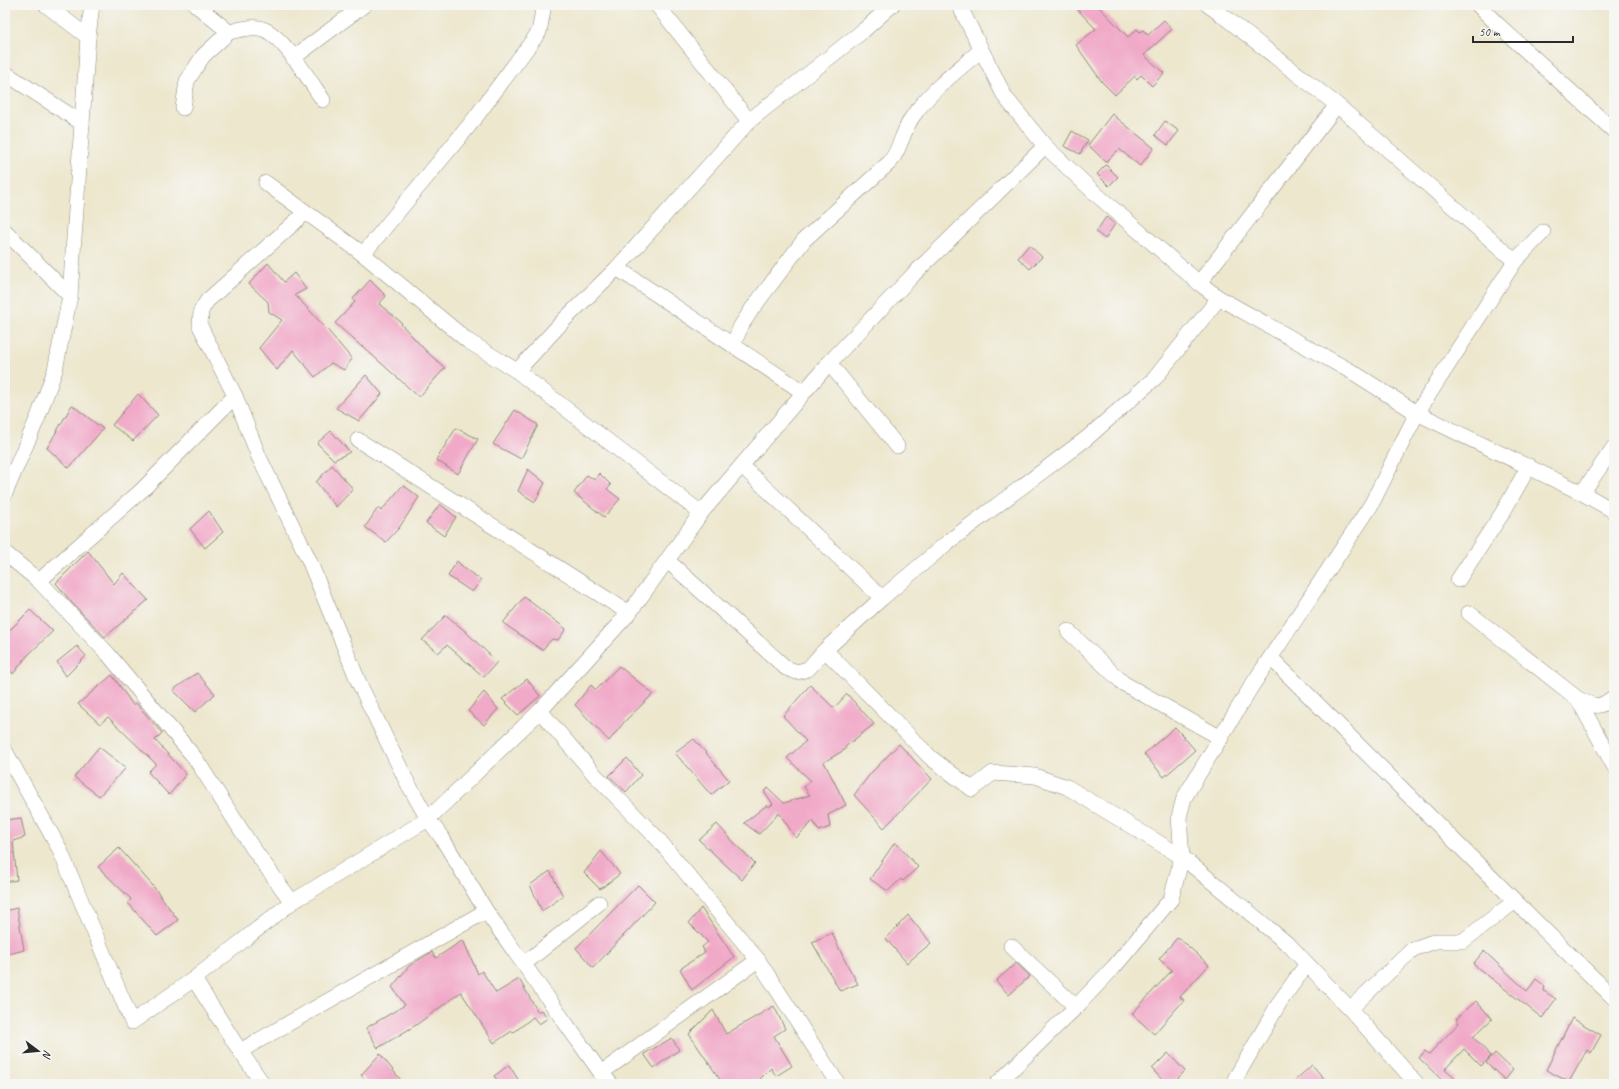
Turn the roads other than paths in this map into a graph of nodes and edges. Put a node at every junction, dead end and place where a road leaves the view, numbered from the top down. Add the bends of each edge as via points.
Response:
1 (46, 5) edge
2 (92, 5) edge
3 (196, 5) edge
4 (364, 5) edge
5 (541, 5) edge
6 (657, 5) edge
7 (892, 5) edge
8 (959, 5) edge
9 (1208, 5) edge
10 (1478, 5) edge
11 (229, 32) junction
12 (88, 37) junction
13 (981, 50) junction
14 (293, 58) junction
15 (5, 73) edge
16 (323, 100) dead end
17 (1337, 105) junction
18 (183, 108) dead end
19 (749, 121) junction
20 (82, 123) junction
21 (1614, 131) edge
22 (1045, 146) junction
23 (266, 183) dead end
24 (305, 213) junction
25 (5, 231) edge
26 (1543, 232) dead end
27 (363, 254) junction
28 (1515, 261) junction
29 (617, 268) junction
30 (1199, 284) junction
31 (70, 296) junction
32 (1219, 298) junction
33 (733, 345) junction
34 (829, 363) junction
35 (517, 371) junction
36 (803, 392) junction
37 (235, 396) junction
38 (1417, 413) junction
39 (358, 440) dead end
40 (897, 446) dead end
41 (1614, 447) edge
42 (742, 466) junction
43 (1529, 466) junction
44 (5, 493) edge
45 (1582, 493) junction
46 (1614, 511) edge
47 (701, 513) junction
48 (5, 553) edge
49 (668, 561) junction
50 (1458, 580) dead end
51 (39, 581) junction
52 (882, 598) junction
53 (629, 613) junction
54 (1469, 613) dead end
55 (1068, 631) dead end
56 (825, 650) junction
57 (1271, 658) junction
58 (1614, 697) edge
59 (1578, 700) junction
60 (540, 711) junction
61 (1221, 738) junction
62 (5, 751) edge
63 (1614, 766) edge
64 (428, 819) junction
65 (1182, 856) junction
66 (292, 902) junction
67 (599, 902) dead end
68 (1514, 902) junction
69 (486, 911) junction
70 (1011, 946) dead end
71 (758, 960) junction
72 (524, 964) junction
73 (1307, 964) junction
74 (194, 979) junction
75 (1614, 998) edge
76 (1076, 1007) junction
77 (1350, 1009) junction
78 (240, 1052) junction
79 (606, 1078) edge
80 (263, 1084) edge
81 (838, 1084) edge
82 (997, 1084) edge
83 (1235, 1084) edge
84 (1417, 1084) edge

1 - 12 street
2 - 12 street
3 - 11 street
4 - 14 street
5 - 27 street via 543,10 539,32 472,122
6 - 19 street
7 - 19 street
8 - 13 street
9 - 17 street
10 - 21 street
11 - 14 street via 262,28 272,34
11 - 18 street via 203,56 187,81
12 - 20 street
13 - 22 street via 1005,97
13 - 33 street via 918,109 907,125 898,150 890,162 804,240 752,309
14 - 16 street
15 - 20 street
17 - 28 street
17 - 30 street
19 - 29 street
20 - 31 street
22 - 30 street
22 - 34 street via 914,274
23 - 24 street
24 - 27 street
24 - 37 street via 207,300 201,311 200,326
25 - 31 street
26 - 28 street
27 - 35 street via 468,341
28 - 38 street
29 - 33 street
29 - 35 street
30 - 32 street
31 - 44 street via 55,370
32 - 38 street via 1354,374
32 - 52 street via 1155,378 1087,438 948,542
33 - 36 street
34 - 36 street
34 - 40 street
35 - 47 street
36 - 42 street
37 - 51 street via 142,490
37 - 64 street via 259,457 309,560 359,683
38 - 43 street
38 - 57 street via 1371,505
39 - 53 street
41 - 45 street
42 - 47 street
42 - 52 street
43 - 45 street
43 - 50 street via 1503,512
45 - 46 street
47 - 49 street
48 - 51 street
49 - 53 street
49 - 56 street via 786,668 797,672 808,669
51 - 66 street via 108,654 195,758 252,847
52 - 56 street
53 - 60 street
54 - 59 street
55 - 61 street via 1123,683
56 - 65 street via 931,758 972,789 993,773 1035,776 1067,787
57 - 61 street
57 - 68 street
58 - 59 street via 1605,704 1594,706
59 - 63 street
60 - 64 street
60 - 71 street via 595,775 658,839
61 - 65 street via 1184,798 1180,817
62 - 74 street via 59,848 132,1022
64 - 66 street
64 - 69 street
65 - 73 street via 1290,946
65 - 76 street via 1171,899 1114,967
66 - 74 street
67 - 72 street
68 - 75 street
68 - 77 street via 1463,941 1436,941 1413,949
69 - 72 street
69 - 78 street
70 - 76 street
71 - 79 street
71 - 81 street
72 - 79 street
73 - 77 street
73 - 83 street via 1280,1000 1235,1079
74 - 78 street
76 - 82 street
77 - 84 street
78 - 80 street

